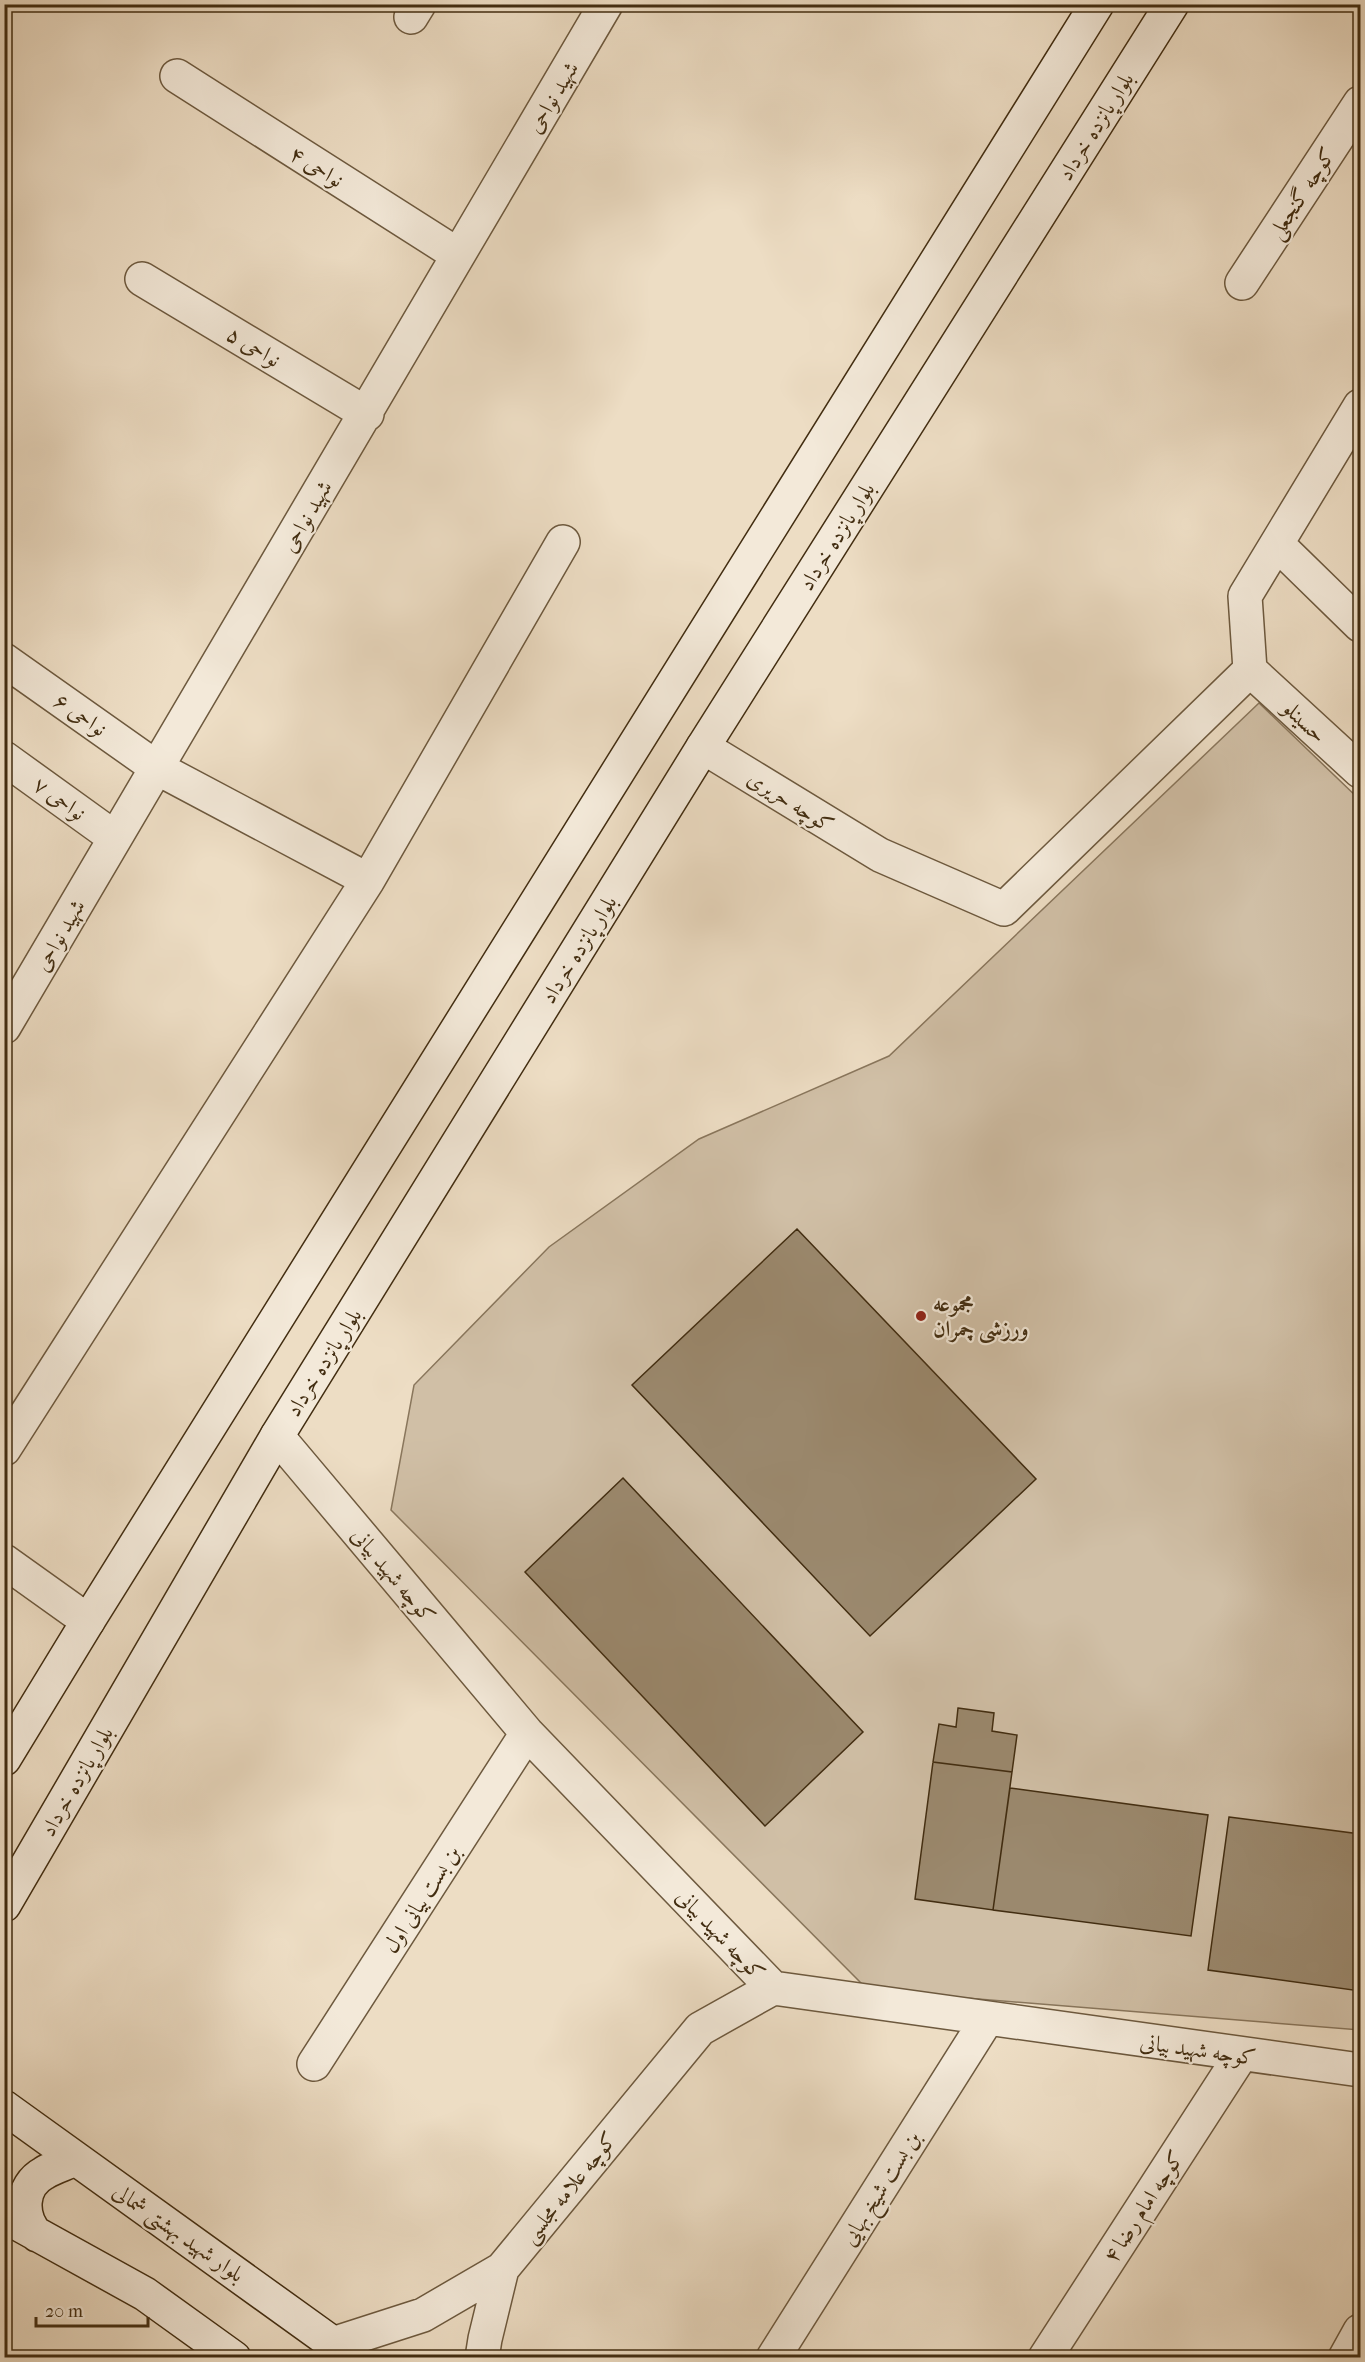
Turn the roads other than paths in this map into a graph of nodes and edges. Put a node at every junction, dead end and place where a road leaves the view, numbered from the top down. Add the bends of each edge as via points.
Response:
1 (606, 4) edge
2 (1097, 4) edge
3 (1172, 4) edge
4 (177, 76) dead end
5 (1360, 103) edge
6 (458, 255) junction
7 (142, 279) dead end
8 (1242, 283) dead end
9 (1360, 406) edge
10 (367, 414) junction
11 (563, 542) dead end
12 (1277, 544) junction
13 (1360, 625) edge
14 (4, 660) edge
15 (1250, 670) junction
16 (703, 747) junction
17 (4, 758) edge
18 (157, 768) junction
19 (1360, 771) edge
20 (115, 838) junction
21 (368, 880) junction
22 (4, 1027) edge
23 (277, 1436) junction
24 (4, 1449) edge
25 (4, 1561) edge
26 (88, 1621) junction
27 (527, 1733) junction
28 (4, 1759) edge
29 (4, 1905) edge
30 (773, 1988) junction
31 (987, 2019) junction
32 (1241, 2055) junction
33 (314, 2064) dead end
34 (1360, 2070) edge
35 (4, 2107) edge
36 (75, 2159) junction
37 (4, 2216) edge
38 (38, 2235) junction
39 (502, 2269) junction
40 (1360, 2331) edge
41 (345, 2350) edge
42 (234, 2358) edge
43 (482, 2358) edge
44 (773, 2358) edge
45 (1045, 2358) edge
46 (1345, 2358) edge

1 - 6 street, شهید نواحی
2 - 26 street
3 - 16 street, بلوار پانزده خرداد
4 - 6 street, نواحی ۴
5 - 8 street, کوچه گنجعلی
6 - 10 street, شهید نواحی
7 - 10 street, نواحی ۵
9 - 12 street
10 - 18 street, شهید نواحی
11 - 21 street
12 - 13 street
12 - 15 street via 1245,596
14 - 18 street, نواحی ۶
15 - 16 street, کوچه حریری via 1004,909 879,855
15 - 19 street, حسینلو
16 - 23 street, بلوار پانزده خرداد
17 - 20 street, نواحی ۷
18 - 20 street, شهید نواحی
18 - 21 street, نواحی ۶
20 - 22 street, شهید نواحی
21 - 24 street
23 - 27 street, کوچه شهید بیانی
23 - 29 street, بلوار پانزده خرداد
25 - 26 street
26 - 28 street
27 - 30 street, کوچه شهید بیانی
27 - 33 street, بن بست بیانی اول
30 - 31 street, کوچه شهید بیانی
30 - 39 street, کوچه علامه مجلسی via 700,2029
31 - 32 street, کوچه شهید بیانی
31 - 44 street, بن بست شیخ بهایی
32 - 34 street, کوچه شهید بیانی
32 - 45 street, کوچه امام رضا ۴
35 - 36 street, بلوار شهید بهشتی شمالی
36 - 38 street via 44,2172 27,2191 26,2217
36 - 41 street, بلوار شهید بهشتی شمالی
37 - 38 street
38 - 42 street via 145,2294
39 - 41 street, کوچه علامه مجلسی via 423,2315
39 - 43 street
40 - 46 street

